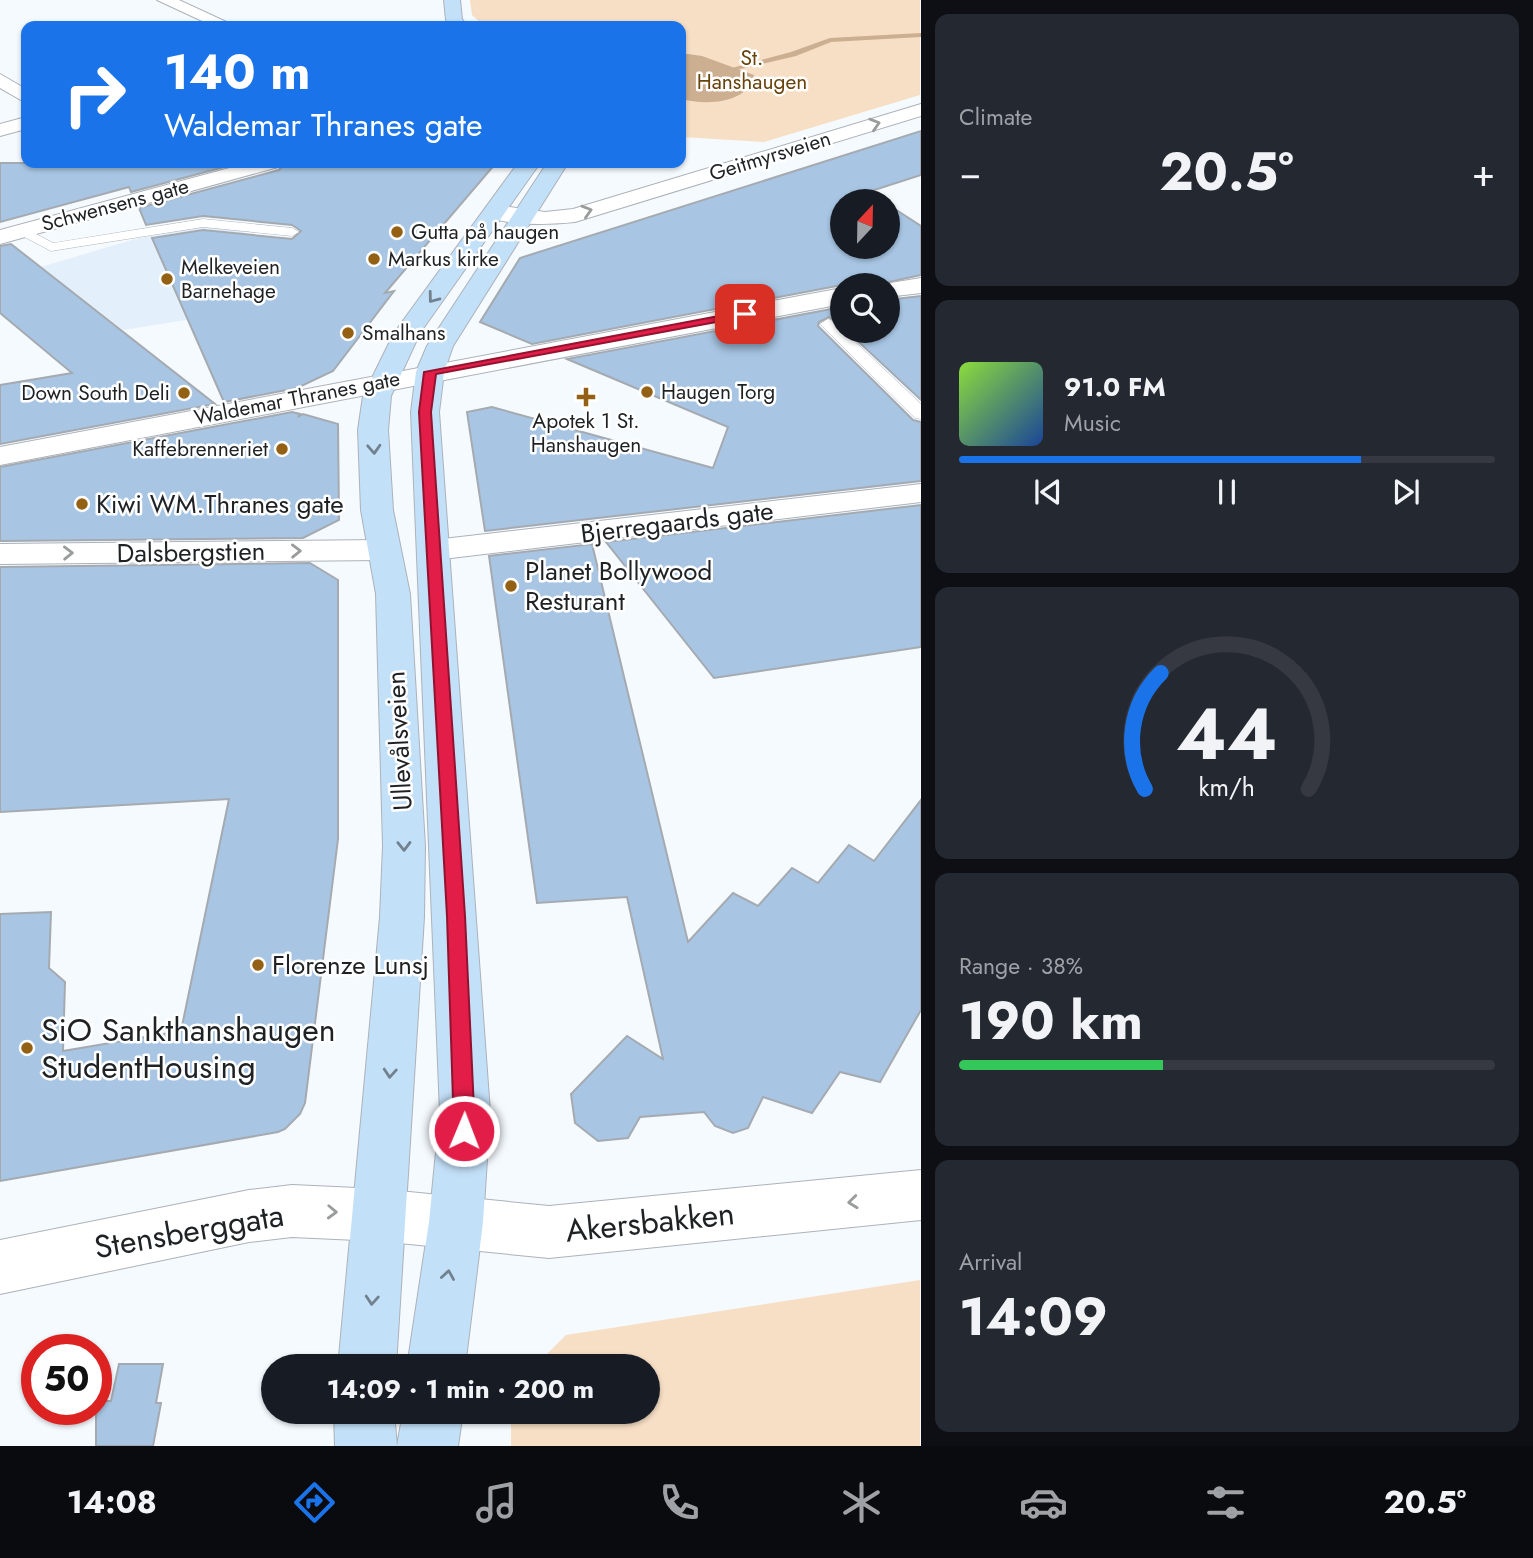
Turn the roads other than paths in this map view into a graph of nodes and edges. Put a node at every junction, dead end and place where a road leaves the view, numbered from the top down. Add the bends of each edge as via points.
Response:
1 (165, 0) edge
2 (452, 0) edge
3 (215, 21) edge
4 (455, 21) edge
5 (0, 80) edge
6 (21, 94) edge
7 (920, 110) edge
8 (21, 124) edge
9 (0, 130) edge
10 (253, 168) edge
11 (526, 168) edge
12 (554, 168) edge
13 (496, 212) junction
14 (522, 216) junction
15 (292, 232) dead end
16 (10, 234) edge
17 (920, 285) edge
18 (900, 288) edge
19 (830, 298) edge
20 (828, 324) dead end
21 (430, 372) junction
22 (382, 382) junction
23 (920, 414) edge
24 (0, 456) edge
25 (920, 493) edge
26 (382, 550) junction
27 (434, 550) junction
28 (0, 554) edge
29 (920, 1195) edge
30 (379, 1215) junction
31 (456, 1222) junction
32 (0, 1267) edge
33 (368, 1354) edge
34 (438, 1354) edge
35 (365, 1424) edge
36 (431, 1424) edge
37 (366, 1446) edge
38 (427, 1446) edge

1 - 3 street
2 - 4 main road
5 - 6 street
14 -> 7 street, Geitmyrsveien via 575,215
8 - 9 street
10 - 16 street, Schwensens gate
11 - 13 main road, Ullevålsveien
12 - 14 main road, Ullevålsveien
13 - 14 street, Geitmyrsveien
13 -> 22 main road, Ullevålsveien via 407,333
14 - 21 main road, Ullevålsveien via 456,316
15 - 16 lane via 203,223 51,247
17 - 18 street
19 - 21 street, Waldemar Thranes gate
20 - 23 lane
21 - 22 street, Waldemar Thranes gate
21 - 27 main road, Ullevålsveien via 425,412
22 - 24 street, Waldemar Thranes gate
22 -> 26 main road, Ullevålsveien via 373,430
25 - 27 street, Bjerregaards gate
28 -> 26 street, Dalsbergstien
26 -> 30 main road, Ullevålsveien via 393,594 404,846
27 - 31 main road, Ullevålsveien via 465,1112
29 -> 31 street, Akersbakken via 548,1232
30 - 31 street, Akersbakken
32 -> 30 street, Stensberggata via 250,1216 292,1212
30 -> 33 main road, Ullevålsveien
34 -> 31 main road, Ullevålsveien
35 - 37 main road
36 - 38 main road

